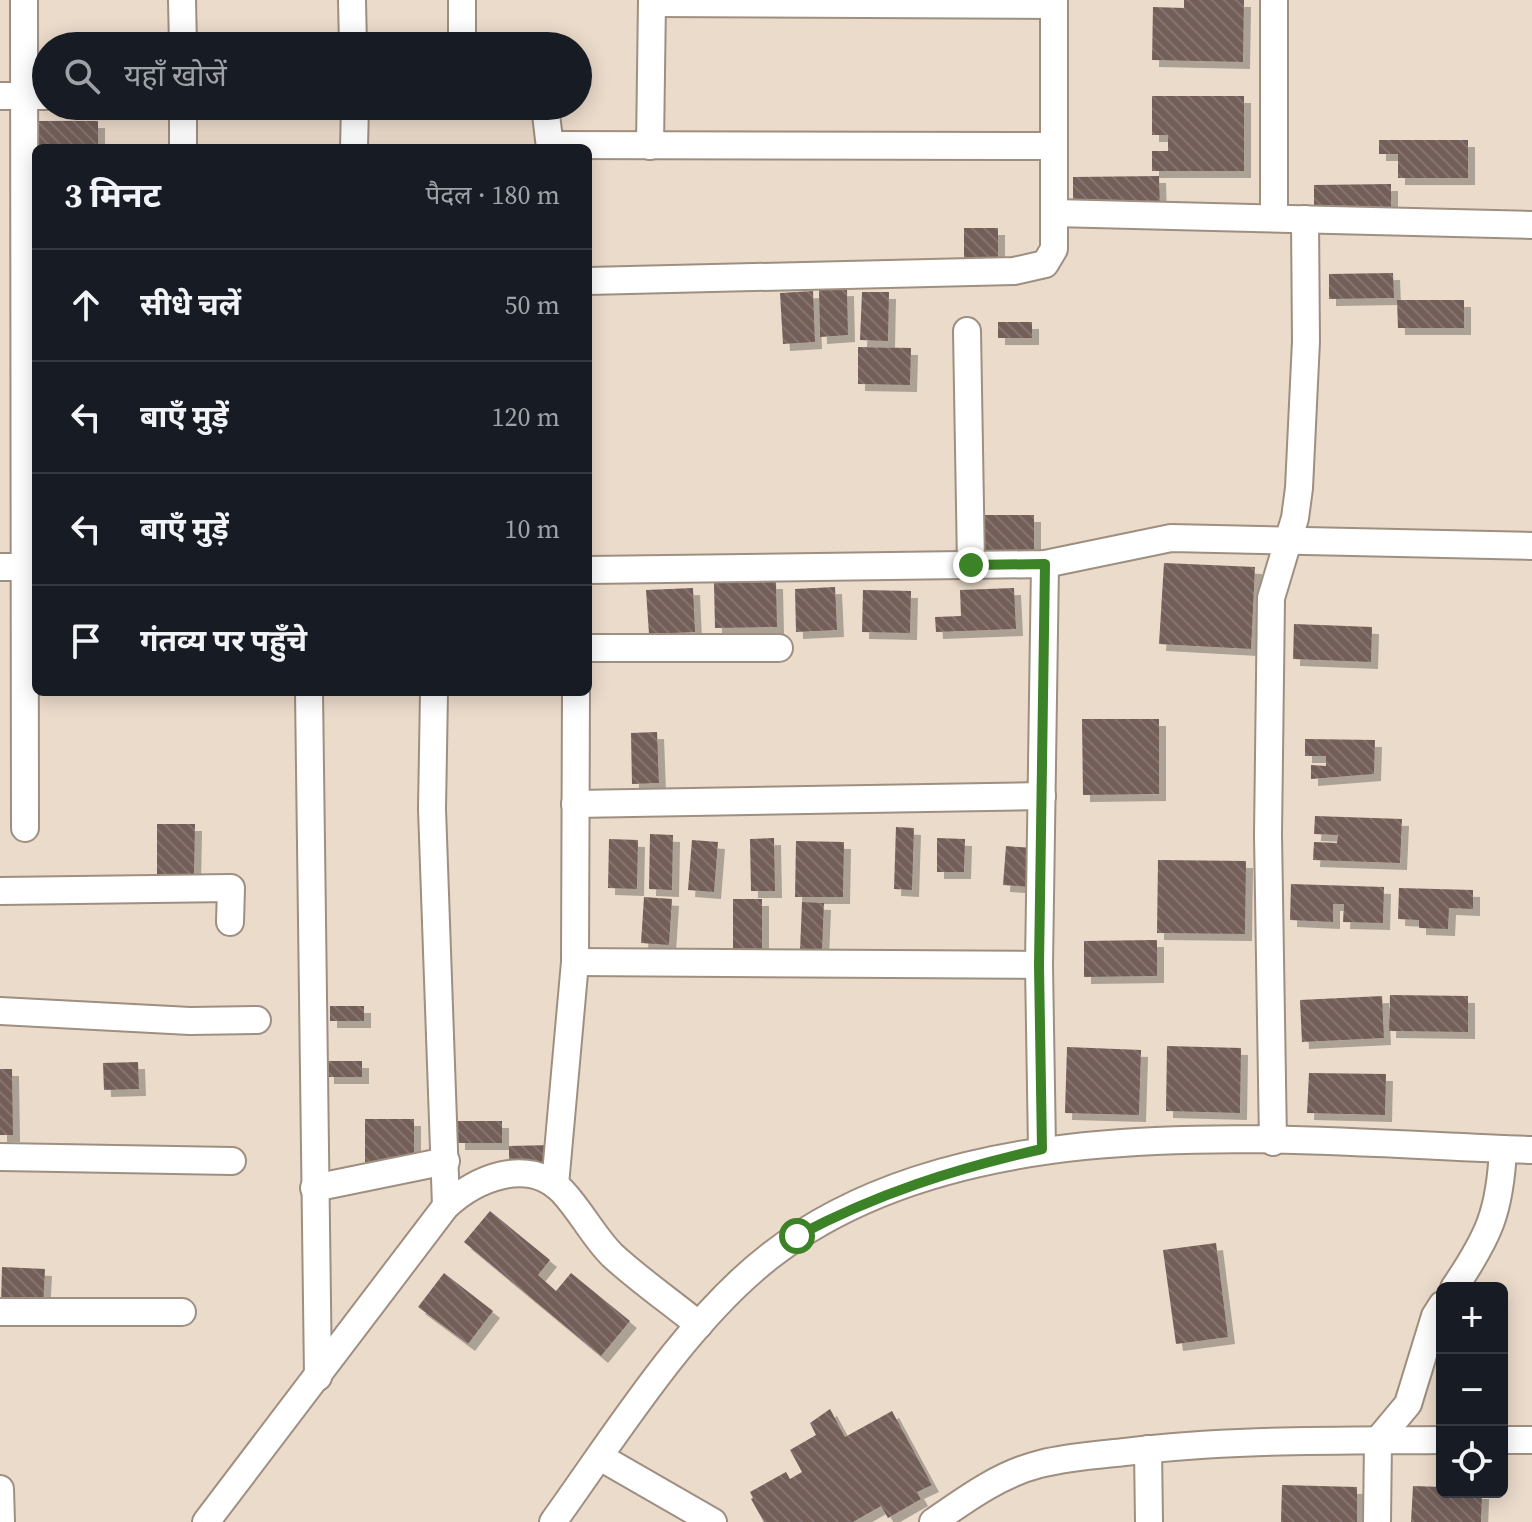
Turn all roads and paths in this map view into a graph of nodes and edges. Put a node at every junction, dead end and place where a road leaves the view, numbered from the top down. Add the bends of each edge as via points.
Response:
1 (24, 0) edge
2 (182, 0) edge
3 (352, 0) edge
4 (462, 0) edge
5 (1274, 0) edge
6 (652, 2) edge
7 (1054, 2) edge
8 (183, 32) edge
9 (353, 32) edge
10 (462, 32) edge
11 (24, 96) edge
12 (183, 120) edge
13 (355, 120) edge
14 (547, 120) edge
15 (183, 144) edge
16 (354, 144) edge
17 (550, 144) edge
18 (592, 146) edge
19 (650, 146) junction
20 (1051, 146) junction
21 (1054, 213) junction
22 (1274, 218) junction
23 (1305, 219) junction
24 (1532, 225) edge
25 (592, 281) edge
26 (967, 331) dead end
27 (1289, 540) junction
28 (1532, 546) edge
29 (1045, 564) junction
30 (971, 565) junction
31 (20, 567) edge
32 (592, 570) edge
33 (592, 648) edge
34 (779, 648) dead end
35 (309, 696) edge
36 (434, 696) edge
37 (576, 696) edge
38 (1042, 796) junction
39 (575, 804) junction
40 (25, 828) dead end
41 (0, 891) edge
42 (230, 922) dead end
43 (575, 962) junction
44 (1039, 965) junction
45 (0, 1011) edge
46 (257, 1020) dead end
47 (1273, 1142) junction
48 (1042, 1149) junction
49 (1503, 1149) junction
50 (1532, 1150) edge
51 (0, 1157) edge
52 (232, 1161) dead end
53 (446, 1161) junction
54 (555, 1185) junction
55 (314, 1188) junction
56 (446, 1206) junction
57 (1458, 1282) edge
58 (0, 1312) edge
59 (182, 1312) dead end
60 (1436, 1314) edge
61 (699, 1325) junction
62 (318, 1377) junction
63 (1378, 1440) junction
64 (1436, 1440) edge
65 (1508, 1440) edge
66 (1532, 1440) edge
67 (1148, 1449) junction
68 (600, 1457) junction
69 (0, 1489) edge
70 (1, 1522) edge
71 (206, 1522) edge
72 (553, 1522) edge
73 (713, 1522) edge
74 (933, 1522) edge
75 (1149, 1522) edge
76 (1377, 1522) edge

1 - 11 street
2 - 8 street
3 - 9 street
4 - 10 street
5 - 22 street
6 - 7 street
6 - 19 street
7 - 20 street
11 - 31 street
12 - 15 street
13 - 16 street
14 - 17 street
18 - 19 street
19 - 20 street
20 - 21 street
21 - 22 street
21 - 25 street via 1050,258 1030,270
22 - 23 street
23 - 24 street
23 - 27 street via 1305,397 1299,488
26 - 30 street
27 - 28 street
27 - 29 street via 1171,538
27 - 47 street via 1271,598
29 - 30 street
29 - 38 street
30 - 32 street
31 - 40 street
33 - 34 street
35 - 55 street
36 - 53 street via 432,809
37 - 39 street
38 - 39 street
38 - 44 street
39 - 43 street
41 - 42 street via 231,888
43 - 44 street
43 - 54 street
44 - 48 street
45 - 46 street
47 - 48 street
47 - 49 street
48 - 61 street via 957,1168 844,1211 768,1257
49 - 50 street
49 - 57 street via 1501,1192 1486,1241
51 - 52 street
53 - 55 street
53 - 56 street
54 - 56 street via 531,1176 497,1175 472,1184
54 - 61 street via 613,1255
55 - 62 street
56 - 62 street
58 - 59 street
60 - 63 street via 1408,1404
61 - 68 street
62 - 71 street
63 - 64 street
63 - 67 street via 1240,1441
63 - 76 street
65 - 66 street
67 - 74 street via 1038,1464 974,1493
67 - 75 street
68 - 72 street
68 - 73 street
69 - 70 street

